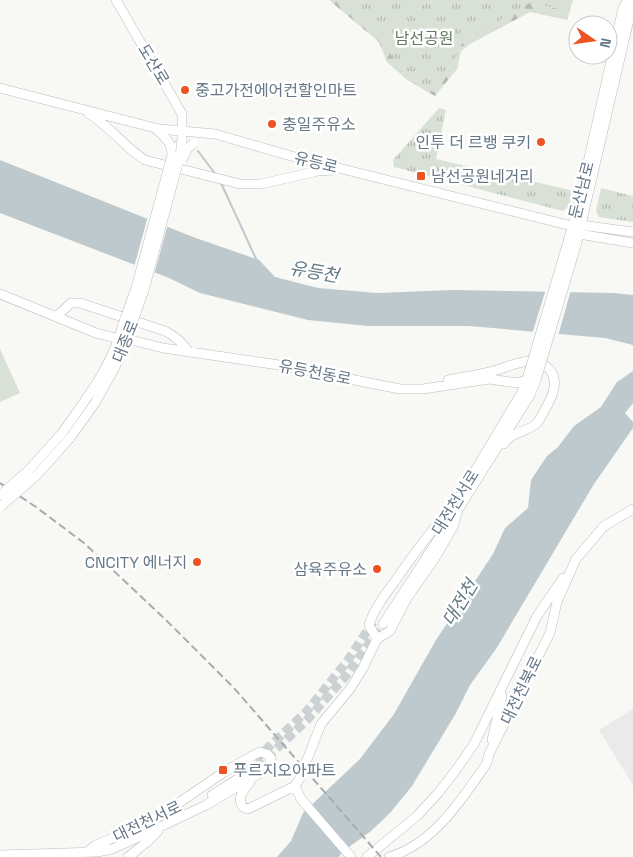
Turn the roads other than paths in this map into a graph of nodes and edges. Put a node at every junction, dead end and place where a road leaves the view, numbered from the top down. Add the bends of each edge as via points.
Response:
1 (116, 0) edge
2 (630, 0) edge
3 (0, 88) edge
4 (78, 107) junction
5 (156, 129) junction
6 (214, 134) junction
7 (182, 136) junction
8 (172, 155) junction
9 (344, 169) junction
10 (172, 186) junction
11 (578, 228) junction
12 (633, 232) edge
13 (633, 243) edge
14 (0, 294) edge
15 (57, 316) junction
16 (127, 326) junction
17 (123, 339) junction
18 (189, 352) junction
19 (532, 379) junction
20 (504, 381) junction
21 (429, 388) junction
22 (516, 403) junction
23 (66, 435) junction
24 (482, 471) junction
25 (0, 495) edge
26 (0, 507) edge
27 (633, 509) edge
28 (455, 510) junction
29 (576, 559) junction
30 (379, 622) tunnel mouth
31 (377, 639) junction
32 (505, 684) junction
33 (490, 754) junction
34 (252, 779) junction
35 (295, 786) junction
36 (164, 813) junction
37 (163, 826) junction
38 (88, 854) edge
39 (349, 854) edge
40 (0, 855) edge
41 (29, 855) edge
42 (128, 857) edge
43 (367, 857) edge
44 (389, 857) edge

1 - 7 main road, 도산로 via 182,114
2 - 11 main road, 둔산남로 via 623,8
3 - 4 main road, 유등로
4 - 5 main road, 유등로
4 - 9 main road via 102,121 145,160 240,184 261,184 318,171
5 - 7 main road, 유등로
5 - 8 main road via 165,136
6 - 7 main road, 유등로
6 - 9 main road, 유등로
6 - 10 main road, bridge via 188,148
7 - 8 main road, 대종로, bridge
7 - 10 main road, 대종로, bridge
8 - 16 main road, 대종로, bridge
9 - 11 main road, 유등로
10 - 16 main road, 대종로, bridge via 144,290
11 - 12 main road, 유등로
11 - 13 main road, 유등로
11 - 19 main road, 둔산남로, bridge
14 - 15 main road, 유등천동로
15 - 17 main road, 유등천동로 via 96,333
15 - 18 main road via 70,303 80,303 164,330 174,335
16 - 17 main road, 대종로
17 - 18 main road, 유등천동로
17 - 23 main road, 대종로 via 115,367 99,396
18 - 21 main road, 유등천동로 via 279,365 400,389
19 - 20 main road, 유등천동로 via 518,383
19 - 22 main road, 대전천서로
19 - 24 main road via 530,395
20 - 21 main road, 유등천동로
20 - 22 main road via 516,390
21 - 24 main road via 441,381 492,372 523,362 539,362 549,368 554,376 554,393 538,422 508,437 493,461
22 - 28 main road, 대전천서로
23 - 25 main road, 대종로, bridge
23 - 26 main road, 대종로, bridge via 36,476
24 - 28 main road
27 - 29 main road, 대전천북로 via 604,526
28 - 30 main road, 대전천서로
28 - 31 main road via 453,527 435,558 407,598 390,631
28 - 31 main road via 441,520 383,598 369,625
29 - 32 main road via 537,616
29 - 33 main road, 대전천북로 via 557,602 550,633
31 - 35 main road via 350,689 321,724
32 - 33 main road
32 - 43 main road via 474,744 439,792 417,816
33 - 44 main road, 대전천북로 via 457,808 420,842
34 - 35 main road via 240,797 243,808 248,809
34 - 36 main road via 267,769 271,758 268,754 260,752 252,756
34 - 37 main road
35 - 39 main road via 301,799
36 - 37 main road, 대전천서로 via 256,763
36 - 38 main road, 대전천서로 via 96,845
37 - 38 main road via 112,849
37 - 42 main road
38 - 41 main road, 대전천서로
40 - 41 main road, 대전천서로

